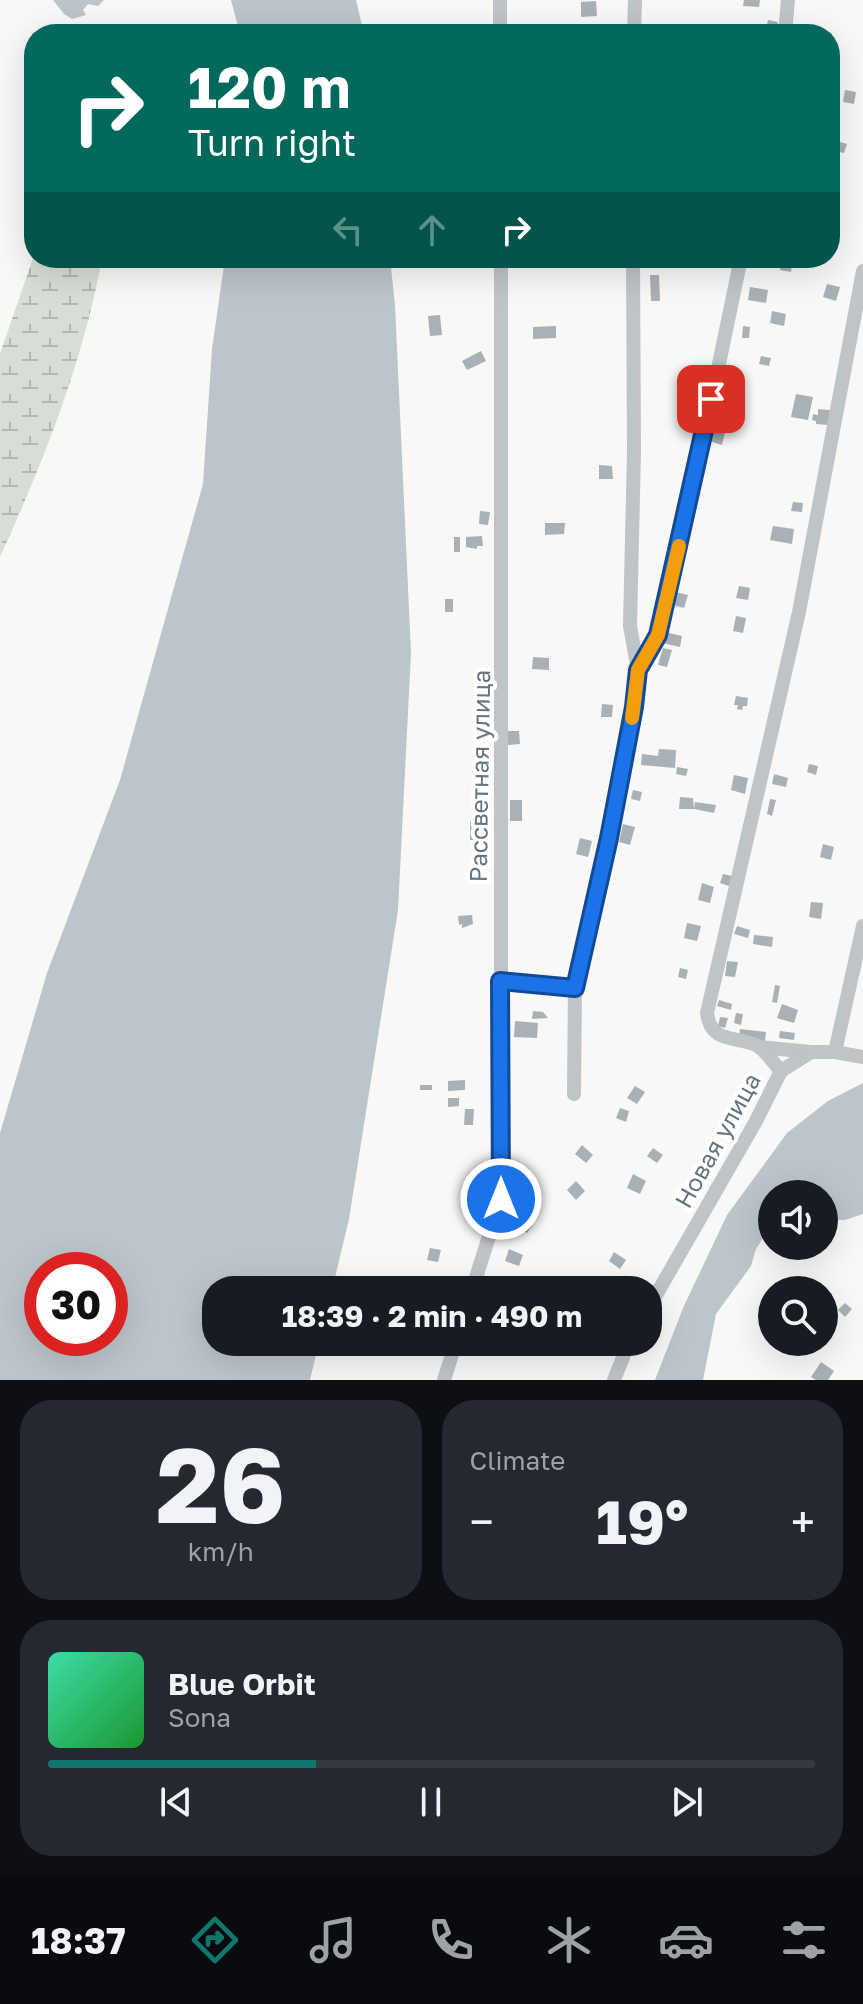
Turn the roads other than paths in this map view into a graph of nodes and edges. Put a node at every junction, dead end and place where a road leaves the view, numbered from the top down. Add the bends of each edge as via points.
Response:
1 (500, 0) edge
2 (635, 0) edge
3 (788, 0) edge
4 (500, 24) edge
5 (634, 24) edge
6 (786, 24) edge
7 (501, 268) edge
8 (633, 268) edge
9 (739, 268) edge
10 (863, 271) edge
11 (638, 670) junction
12 (863, 926) edge
13 (500, 981) junction
14 (575, 988) junction
15 (759, 1047) junction
16 (811, 1052) junction
17 (835, 1052) junction
18 (863, 1057) edge
19 (781, 1071) junction
20 (574, 1094) dead end
21 (476, 1276) edge
22 (662, 1285) edge
23 (452, 1356) edge
24 (622, 1356) edge
25 (444, 1380) edge
26 (614, 1380) edge

1 - 4 street
2 - 5 street
3 - 6 street
7 - 13 street, Рассветная улица
8 - 11 street via 630,626
9 - 11 street via 658,635
10 - 15 street via 799,612 707,1013 708,1025 717,1034
11 - 14 street via 609,838
12 - 17 street
13 - 14 lane
13 - 21 street, Рассветная улица via 501,1199
14 - 20 street
15 - 16 street
15 - 19 street
16 - 17 street
16 - 19 street, Новая улица
17 - 18 street
19 - 22 street, Новая улица
23 - 25 street
24 - 26 street

